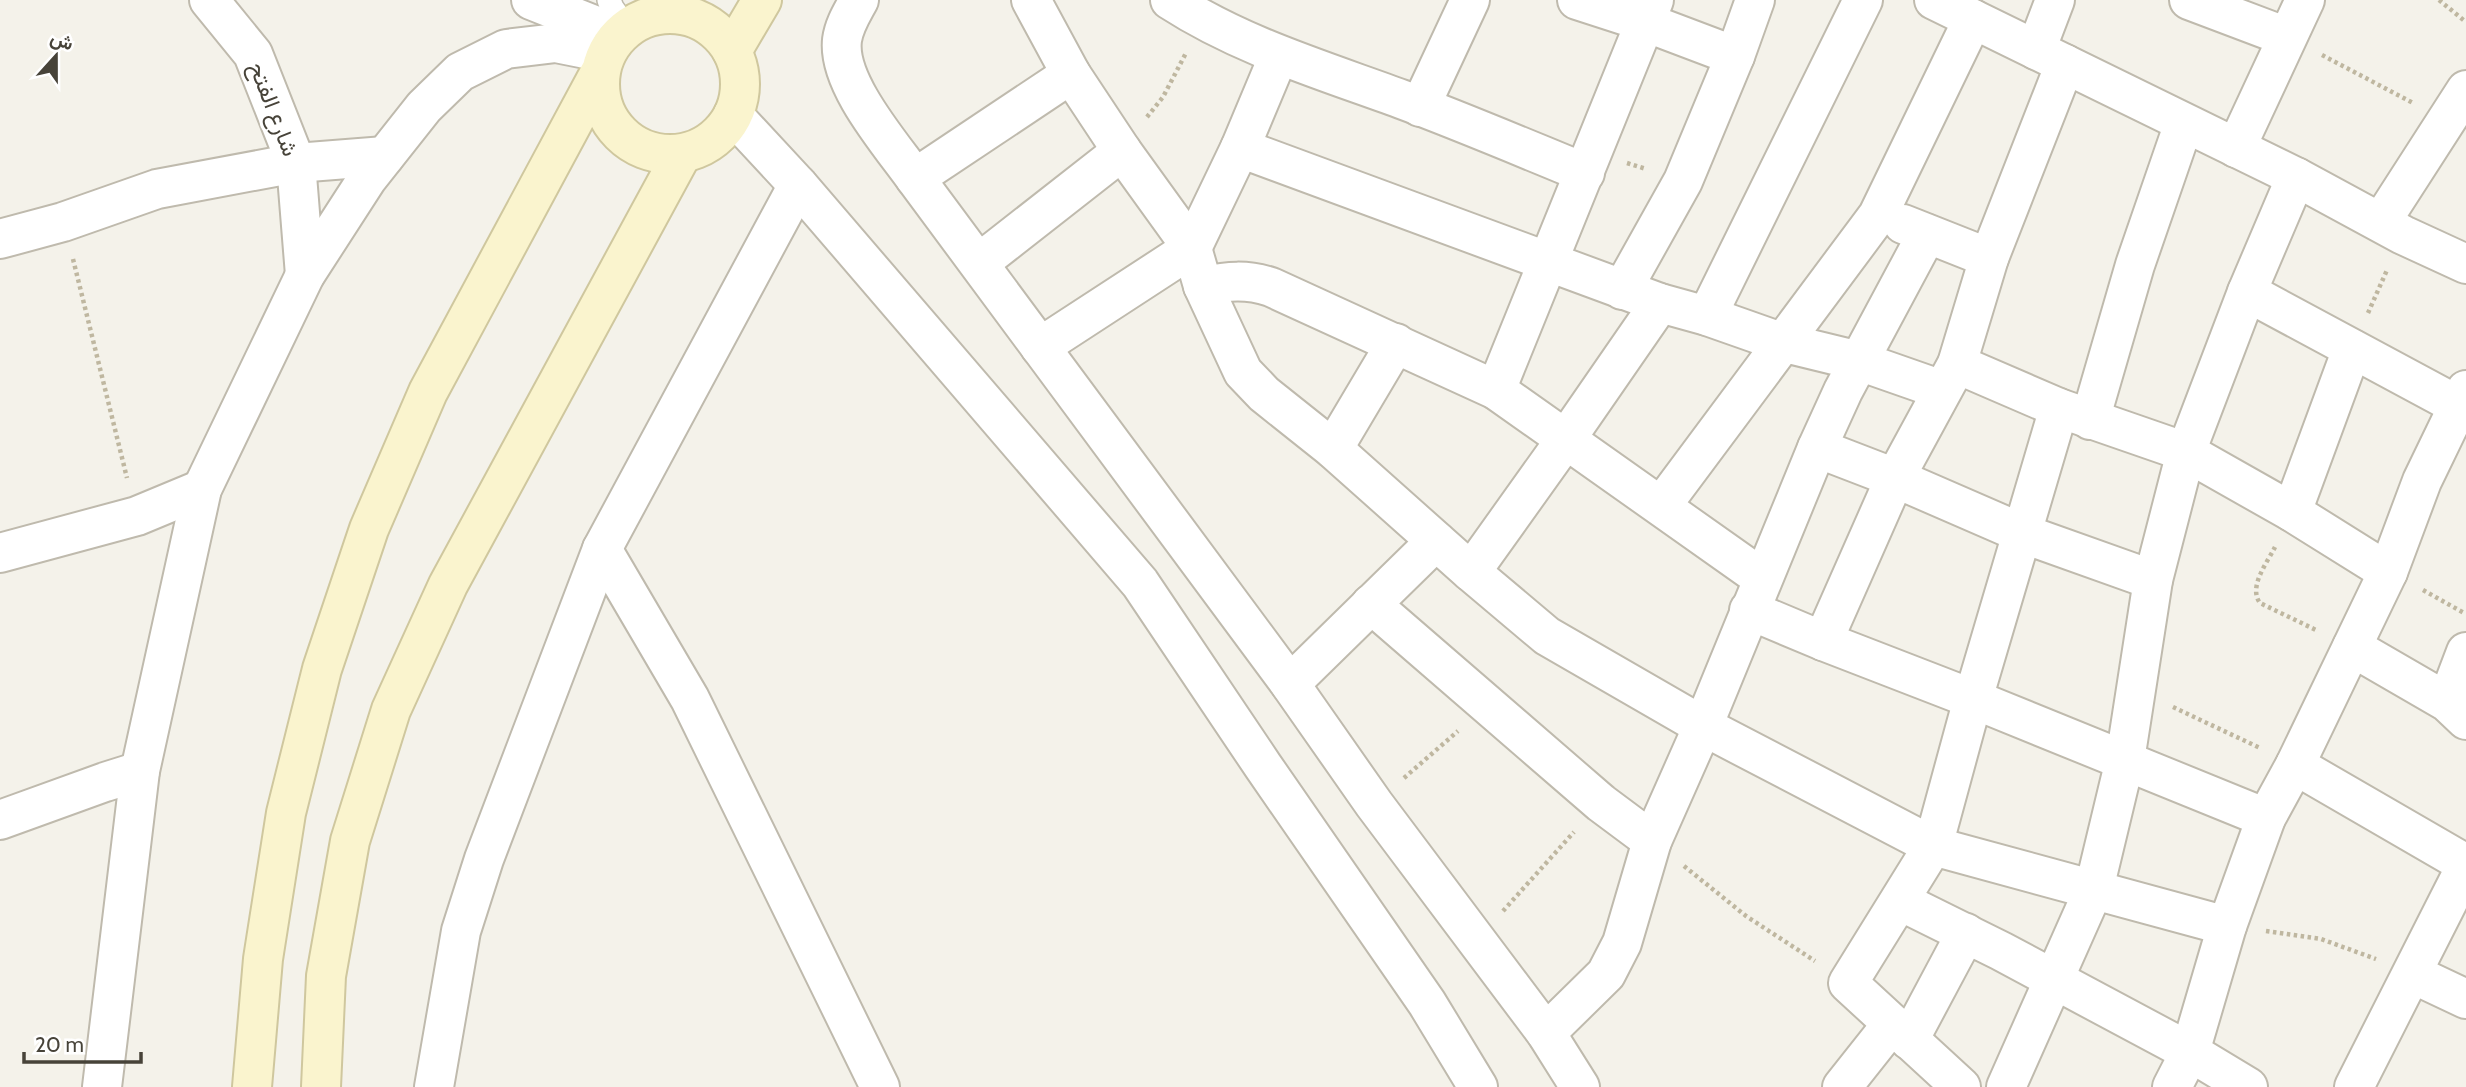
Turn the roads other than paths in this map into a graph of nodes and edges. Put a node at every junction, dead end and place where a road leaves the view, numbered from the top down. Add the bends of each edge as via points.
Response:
1 (209, 0) edge
2 (531, 0) edge
3 (762, 0) edge
4 (859, 0) edge
5 (1031, 0) edge
6 (1170, 0) edge
7 (1470, 0) edge
8 (1577, 0) edge
9 (1755, 0) edge
10 (1863, 0) edge
11 (1934, 0) edge
12 (2055, 0) edge
13 (2189, 0) edge
14 (2305, 0) edge
15 (684, 7) edge
16 (1650, 11) edge
17 (1973, 19) junction
18 (2287, 37) junction
19 (612, 38) edge
20 (732, 51) junction
21 (1279, 55) junction
22 (1735, 56) junction
23 (2051, 57) junction
24 (1070, 74) junction
25 (1420, 107) junction
26 (2460, 114) edge
27 (733, 115) junction
28 (2185, 123) junction
29 (1240, 148) junction
30 (2236, 148) junction
31 (1122, 151) junction
32 (682, 154) junction
33 (385, 156) junction
34 (1589, 162) junction
35 (296, 163) junction
36 (2296, 177) junction
37 (915, 178) junction
38 (798, 185) junction
39 (1878, 215) junction
40 (2392, 228) junction
41 (1927, 233) junction
42 (0, 239) edge
43 (1192, 248) junction
44 (1989, 258) junction
45 (979, 263) junction
46 (1548, 263) junction
47 (2466, 264) edge
48 (304, 275) junction
49 (1203, 286) junction
50 (1622, 290) junction
51 (2247, 292) junction
52 (1660, 303) junction
53 (1707, 316) junction
54 (1781, 342) junction
55 (1396, 343) junction
56 (1040, 347) junction
57 (2352, 349) junction
58 (1859, 361) junction
59 (1950, 377) junction
60 (1496, 390) junction
61 (2462, 398) edge
62 (2074, 414) junction
63 (1566, 439) junction
64 (1817, 448) junction
65 (1333, 449) junction
66 (2186, 452) junction
67 (1895, 478) junction
68 (202, 489) junction
69 (1662, 505) junction
70 (2292, 512) junction
71 (2024, 534) junction
72 (1436, 541) junction
73 (602, 549) junction
74 (0, 554) edge
75 (1471, 572) junction
76 (2388, 572) junction
77 (2153, 580) junction
78 (1756, 594) junction
79 (1371, 604) junction
80 (1823, 641) junction
81 (2353, 647) junction
82 (2466, 652) edge
83 (1290, 684) junction
84 (1973, 699) junction
85 (2456, 711) edge
86 (1703, 726) junction
87 (2124, 760) junction
88 (2295, 765) junction
89 (140, 771) junction
90 (2266, 818) junction
91 (0, 820) edge
92 (1652, 841) junction
93 (1933, 846) junction
94 (2466, 865) edge
95 (2094, 889) junction
96 (1899, 901) junction
97 (2227, 926) junction
98 (1966, 933) junction
99 (2413, 974) junction
100 (2053, 980) junction
101 (2466, 999) edge
102 (1900, 1032) junction
103 (1546, 1033) junction
104 (2190, 1052) junction
105 (102, 1087) edge
106 (252, 1087) edge
107 (321, 1087) edge
108 (434, 1087) edge
109 (880, 1087) edge
110 (1478, 1087) edge
111 (1580, 1087) edge
112 (1842, 1087) edge
113 (1961, 1087) edge
114 (2006, 1087) edge
115 (2172, 1087) edge
116 (2248, 1087) edge
117 (2354, 1087) edge

1 - 35 street, شارع الفتح via 253,54
2 - 19 street
3 - 20 main road
4 - 37 street via 842,40 842,60 861,101
5 - 24 street
6 - 21 street via 1203,22
7 - 25 street
8 - 16 street
9 - 22 street
10 - 53 street
11 - 17 street
12 - 23 street
13 - 18 street
14 - 18 street
15 - 19 main road via 636,21
15 - 20 main road via 719,33
16 - 22 street
16 - 34 street
17 - 23 street
17 - 39 street
18 - 30 street
19 - 32 main road via 600,96 607,117 638,147
19 - 33 street via 506,49 460,72 424,107
19 - 106 main road via 428,392 369,529 322,669 286,813 263,959
20 - 27 main road via 740,94
21 - 25 street
21 - 29 street
22 - 50 street via 1683,181
23 - 28 street
23 - 44 street
24 - 31 street
24 - 37 street
25 - 34 street
26 - 40 street
27 - 32 main road via 711,140
27 - 38 street
28 - 30 street
28 - 62 street via 2135,265
29 - 43 street
29 - 46 street
30 - 36 street
31 - 43 street
31 - 45 street
32 - 107 main road via 448,585 391,710 350,841 326,976
33 - 35 street
33 - 48 street
34 - 46 street
35 - 42 street via 157,189
35 - 48 street, شارع الفتح
36 - 40 street
36 - 51 street
37 - 45 street
38 - 73 street
38 - 110 street via 1140,583 1427,1003
39 - 41 street
39 - 54 street
40 - 47 street
41 - 44 street
41 - 58 street
43 - 49 street
43 - 56 street
44 - 59 street
45 - 56 street
46 - 50 street
46 - 60 street
48 - 68 street
49 - 55 street via 1254,281
49 - 65 street via 1243,372
50 - 52 street
51 - 57 street
51 - 66 street
52 - 53 street
52 - 63 street
53 - 54 street
54 - 58 street
54 - 69 street
55 - 60 street
55 - 65 street
56 - 83 street
57 - 61 street
57 - 70 street
58 - 59 street
58 - 64 street
59 - 62 street
59 - 67 street
60 - 63 street
61 - 76 street via 2421,481
62 - 66 street
62 - 71 street
63 - 69 street
63 - 75 street
64 - 67 street
64 - 78 street
65 - 72 street
66 - 70 street
66 - 77 street
67 - 71 street
67 - 80 street
68 - 74 street via 137,516
68 - 89 street
69 - 78 street
70 - 76 street
71 - 77 street
71 - 84 street
72 - 75 street
72 - 79 street
73 - 108 street via 484,859 461,932
73 - 109 street via 690,699
75 - 86 street via 1547,636
76 - 81 street
77 - 87 street
78 - 80 street
78 - 86 street
79 - 83 street
79 - 92 street via 1601,803
80 - 84 street
81 - 85 street
81 - 88 street
82 - 85 street
83 - 103 street
84 - 87 street
84 - 93 street
86 - 92 street
86 - 93 street
87 - 90 street
87 - 95 street
88 - 90 street
88 - 94 street
89 - 91 street
89 - 105 street
90 - 97 street
92 - 103 street via 1622,943 1606,974
93 - 95 street
93 - 96 street
94 - 99 street
95 - 97 street
95 - 100 street
96 - 98 street
96 - 102 street via 1848,983
97 - 104 street
98 - 100 street
98 - 102 street
99 - 101 street
99 - 117 street
100 - 104 street
100 - 114 street
102 - 112 street
102 - 113 street
103 - 111 street
104 - 115 street
104 - 116 street

